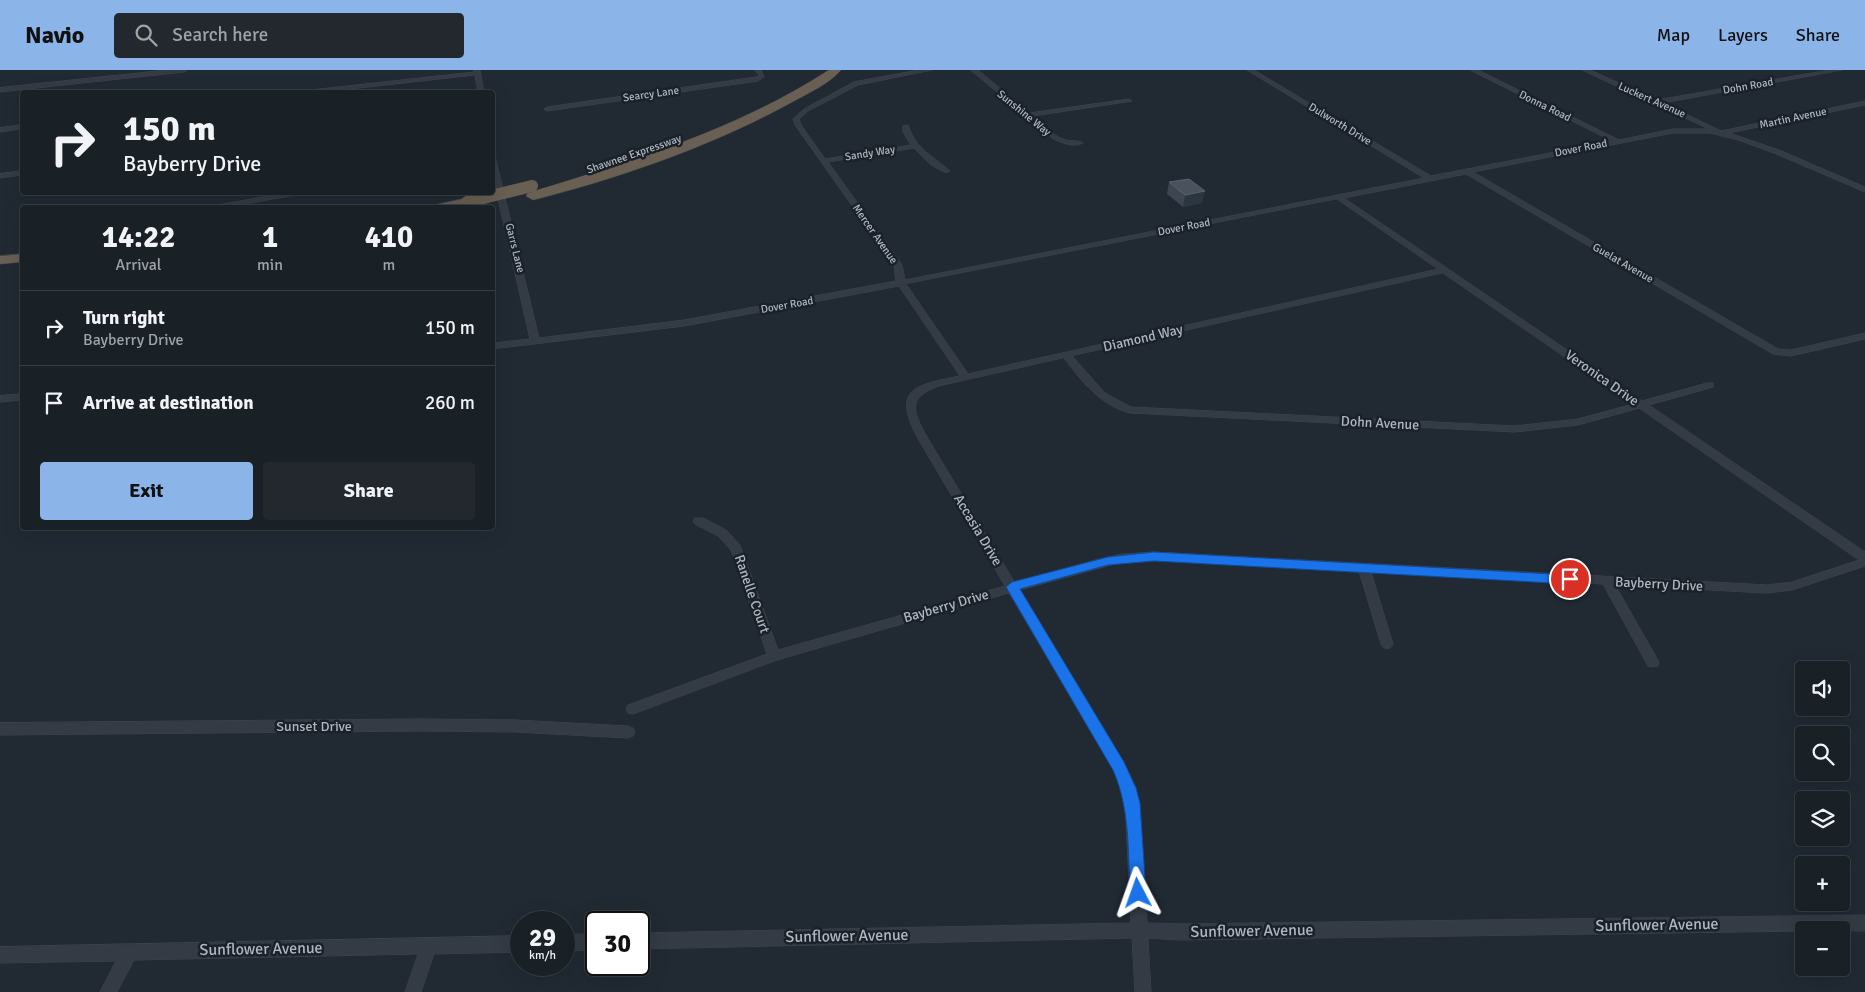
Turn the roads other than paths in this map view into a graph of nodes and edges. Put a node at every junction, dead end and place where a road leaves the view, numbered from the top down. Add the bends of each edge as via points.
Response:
1 (184, 70) edge
2 (758, 70) edge
3 (817, 70) edge
4 (836, 70) edge
5 (930, 70) edge
6 (974, 70) edge
7 (1250, 70) edge
8 (1473, 70) edge
9 (1585, 70) edge
10 (1839, 70) edge
11 (477, 71) edge
12 (0, 90) edge
13 (327, 90) edge
14 (481, 90) edge
15 (1129, 102) dead end
16 (1658, 102) junction
17 (1865, 103) edge
18 (548, 108) dead end
19 (1028, 115) junction
20 (906, 126) dead end
21 (20, 127) edge
22 (0, 130) edge
23 (1720, 132) junction
24 (1618, 141) junction
25 (1080, 144) dead end
26 (916, 146) junction
27 (823, 161) junction
28 (495, 170) edge
29 (946, 171) dead end
30 (1466, 171) junction
31 (20, 173) edge
32 (0, 176) edge
33 (1430, 178) junction
34 (1865, 190) edge
35 (533, 191) junction
36 (289, 195) edge
37 (1338, 197) junction
38 (224, 205) edge
39 (454, 205) edge
40 (495, 206) edge
41 (20, 258) edge
42 (0, 260) edge
43 (20, 270) edge
44 (1445, 270) junction
45 (0, 271) edge
46 (901, 283) junction
47 (1865, 336) edge
48 (535, 340) junction
49 (495, 346) edge
50 (1066, 355) junction
51 (965, 377) junction
52 (1710, 385) dead end
53 (20, 396) edge
54 (0, 399) edge
55 (1641, 404) junction
56 (935, 459) joint
57 (699, 521) dead end
58 (1865, 560) edge
59 (1364, 568) junction
60 (1607, 582) junction
61 (1012, 587) junction
62 (1387, 644) dead end
63 (774, 656) junction
64 (1653, 662) dead end
65 (633, 709) dead end
66 (0, 729) edge
67 (628, 732) dead end
68 (1865, 922) edge
69 (1139, 931) junction
70 (650, 941) edge
71 (510, 944) edge
72 (429, 946) junction
73 (130, 952) junction
74 (0, 955) edge
75 (108, 992) edge
76 (413, 992) edge
77 (1144, 992) edge

1 - 12 street
2 - 18 street, Searcy Lane via 762,77 755,80
3 - 35 highway, Shawnee Expressway via 758,104 686,136
4 - 35 highway, Shawnee Expressway via 779,105 706,138 636,164
5 - 27 street, Mercer Avenue via 862,80 806,110 797,118 798,125
6 - 19 street, Sunshine Way
7 - 33 street, Dulworth Drive
8 - 24 street, Donna Road
9 - 16 street, Luckert Avenue
10 - 16 street, Dohn Road
11 - 13 street
11 - 14 street
15 - 19 street
16 - 23 street, Luckert Avenue
17 - 23 street, Martin Avenue
19 - 25 street, Sunshine Way via 1060,140
20 - 26 street via 906,133
21 - 22 street
23 - 24 street, Dover Road via 1673,131
23 - 34 street, Dover Road
24 - 30 street, Dover Road
26 - 27 street, Sandy Way
26 - 29 street via 932,164
27 - 46 street, Mercer Avenue via 898,265
28 - 48 street, Garrs Lane
30 - 33 street, Dover Road
30 - 47 street, Guelat Avenue via 1780,353
31 - 32 street
33 - 37 street, Dover Road
35 - 39 highway, Shawnee Expressway, bridge
35 - 40 highway, Shawnee Expressway
36 - 38 street
37 - 44 street, Veronica Drive
37 - 46 street, Dover Road
41 - 42 highway
43 - 45 highway
44 - 50 street, Diamond Way
44 - 55 street, Veronica Drive
46 - 48 street, Dover Road via 721,317
46 - 51 street, Mercer Avenue
48 - 49 street, Dover Road
50 - 51 street, Diamond Way
50 - 55 street, Dohn Avenue via 1102,398 1119,407 1142,412 1515,429 1562,425
51 - 56 street, Diamond Way via 926,387 910,401 910,415
52 - 55 street, Dohn Avenue
53 - 54 street
55 - 58 street, Veronica Drive
56 - 61 street, Accasia Drive
57 - 63 street, Ranelle Court via 722,533 736,548
58 - 60 street, Bayberry Drive via 1792,586 1767,589
59 - 60 street, Bayberry Drive
59 - 61 street, Bayberry Drive via 1140,557 1095,564
59 - 62 street
60 - 64 street
61 - 63 street, Bayberry Drive
61 - 69 street, Accasia Drive via 1129,788
63 - 65 street, Bayberry Drive
66 - 67 street, Sunset Drive via 421,725
68 - 69 street, Sunflower Avenue
69 - 70 street, Sunflower Avenue
69 - 77 street, Accasia Drive
71 - 72 street, Sunflower Avenue
72 - 73 street, Sunflower Avenue
72 - 76 street
73 - 74 street, Sunflower Avenue
73 - 75 street

